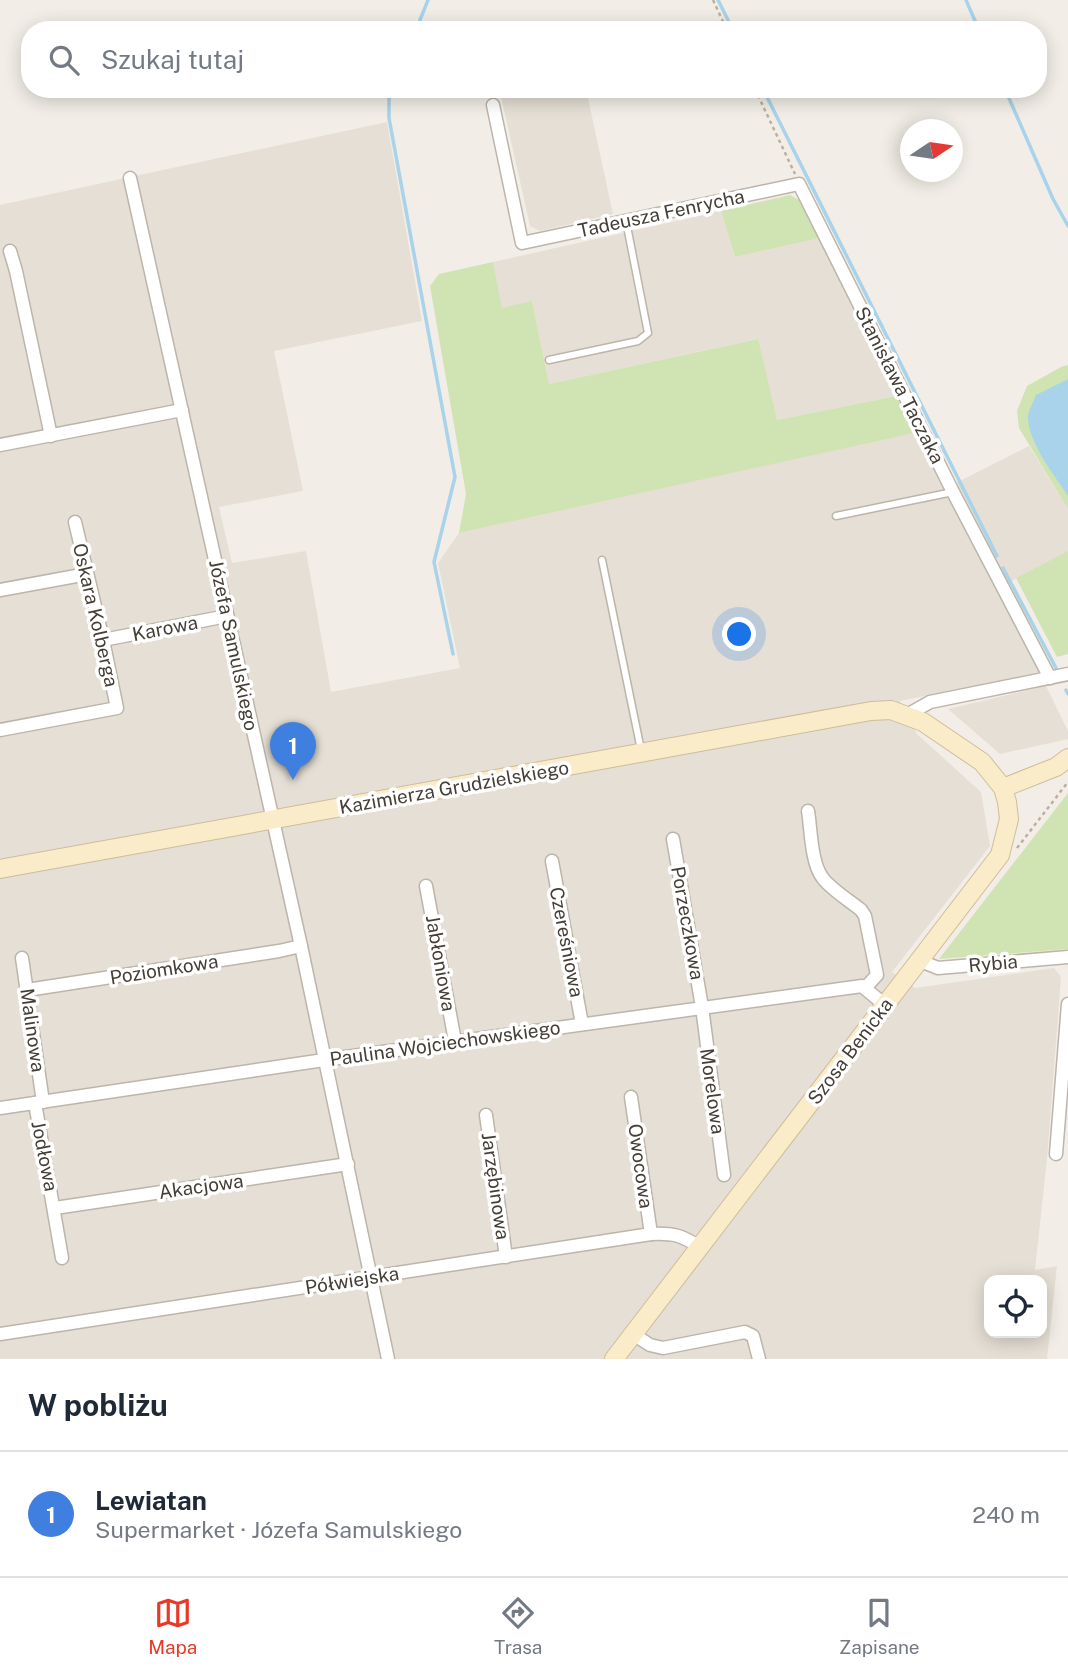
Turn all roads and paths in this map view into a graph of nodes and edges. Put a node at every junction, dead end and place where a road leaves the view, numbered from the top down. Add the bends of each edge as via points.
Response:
1 (713, 0) edge
2 (723, 21) edge
3 (759, 98) edge
4 (493, 105) dead end
5 (130, 178) dead end
6 (799, 184) junction
7 (626, 221) junction
8 (10, 251) dead end
9 (550, 360) dead end
10 (182, 410) junction
11 (51, 436) junction
12 (0, 445) edge
13 (953, 492) junction
14 (836, 516) dead end
15 (75, 522) dead end
16 (602, 560) dead end
17 (87, 574) junction
18 (0, 590) edge
19 (227, 616) junction
20 (103, 640) junction
21 (1068, 674) edge
22 (1050, 678) junction
23 (907, 715) junction
24 (0, 730) edge
25 (642, 752) junction
26 (1068, 758) edge
27 (1003, 788) junction
28 (808, 811) dead end
29 (272, 820) junction
30 (673, 839) dead end
31 (552, 861) dead end
32 (0, 869) edge
33 (426, 886) dead end
34 (301, 946) junction
35 (1068, 957) edge
36 (22, 958) dead end
37 (921, 958) junction
38 (865, 988) junction
39 (27, 990) junction
40 (1068, 1004) edge
41 (885, 1005) junction
42 (702, 1007) junction
43 (582, 1024) junction
44 (455, 1041) junction
45 (324, 1060) junction
46 (631, 1097) dead end
47 (39, 1103) junction
48 (0, 1108) edge
49 (486, 1115) dead end
50 (1056, 1154) dead end
51 (348, 1164) junction
52 (724, 1175) dead end
53 (55, 1208) junction
54 (651, 1234) junction
55 (700, 1247) junction
56 (506, 1256) junction
57 (62, 1258) dead end
58 (372, 1277) junction
59 (0, 1334) edge
60 (633, 1334) junction
61 (388, 1359) edge
62 (614, 1359) edge
63 (759, 1359) edge

1 - 2 path
3 - 6 path
4 - 7 street, Tadeusza Fenrycha via 522,243
5 - 10 street, Józefa Samulskiego
6 - 7 street, Tadeusza Fenrycha
6 - 13 street, Stanisława Taczaka
7 - 9 lane via 648,333 638,341
8 - 11 street
10 - 11 street
10 - 19 street, Józefa Samulskiego
11 - 12 street
13 - 14 lane
13 - 22 street, Stanisława Taczaka
15 - 17 street, Oskara Kolberga
16 - 25 lane
17 - 18 street
17 - 20 street, Oskara Kolberga
19 - 20 street, Karowa
19 - 29 street, Józefa Samulskiego
20 - 24 street, Oskara Kolberga via 117,708
21 - 22 street
22 - 23 street via 930,702
23 - 25 street, Kazimierza Grudzielskiego via 871,711
23 - 27 street, Kazimierza Grudzielskiego via 982,762
25 - 29 street, Kazimierza Grudzielskiego
26 - 27 street
27 - 37 street, Szosa Benicka via 1009,819 1000,855
28 - 38 street via 820,875 865,916 877,975
29 - 32 street, Kazimierza Grudzielskiego
29 - 34 street, Józefa Samulskiego
30 - 42 street, Porzeczkowa
31 - 43 street, Czereśniowa
33 - 44 street, Jabłoniowa
34 - 39 street, Poziomkowa
34 - 45 street, Józefa Samulskiego
35 - 37 street, Rybia via 938,968
36 - 39 street, Malinowa
37 - 41 street, Szosa Benicka
38 - 41 street
38 - 42 street, Paulina Wojciechowskiego
39 - 47 street, Malinowa
40 - 50 street
41 - 55 street, Szosa Benicka
42 - 43 street, Paulina Wojciechowskiego
42 - 52 street, Morelowa
43 - 44 street, Paulina Wojciechowskiego
44 - 45 street, Paulina Wojciechowskiego
45 - 47 street, Paulina Wojciechowskiego
45 - 51 street, Józefa Samulskiego
46 - 54 street, Owocowa
47 - 48 street, Paulina Wojciechowskiego
47 - 53 street, Jodłowa
49 - 56 street, Jarzębinowa
51 - 53 street, Akacjowa
51 - 58 street, Józefa Samulskiego
53 - 57 street, Jodłowa
54 - 55 street, Półwiejska via 682,1236
54 - 56 street, Półwiejska
55 - 60 street, Szosa Benicka
56 - 58 street, Półwiejska
58 - 59 street, Półwiejska
58 - 61 street, Józefa Samulskiego
60 - 62 street, Szosa Benicka
60 - 63 street via 663,1348 746,1332 753,1336

